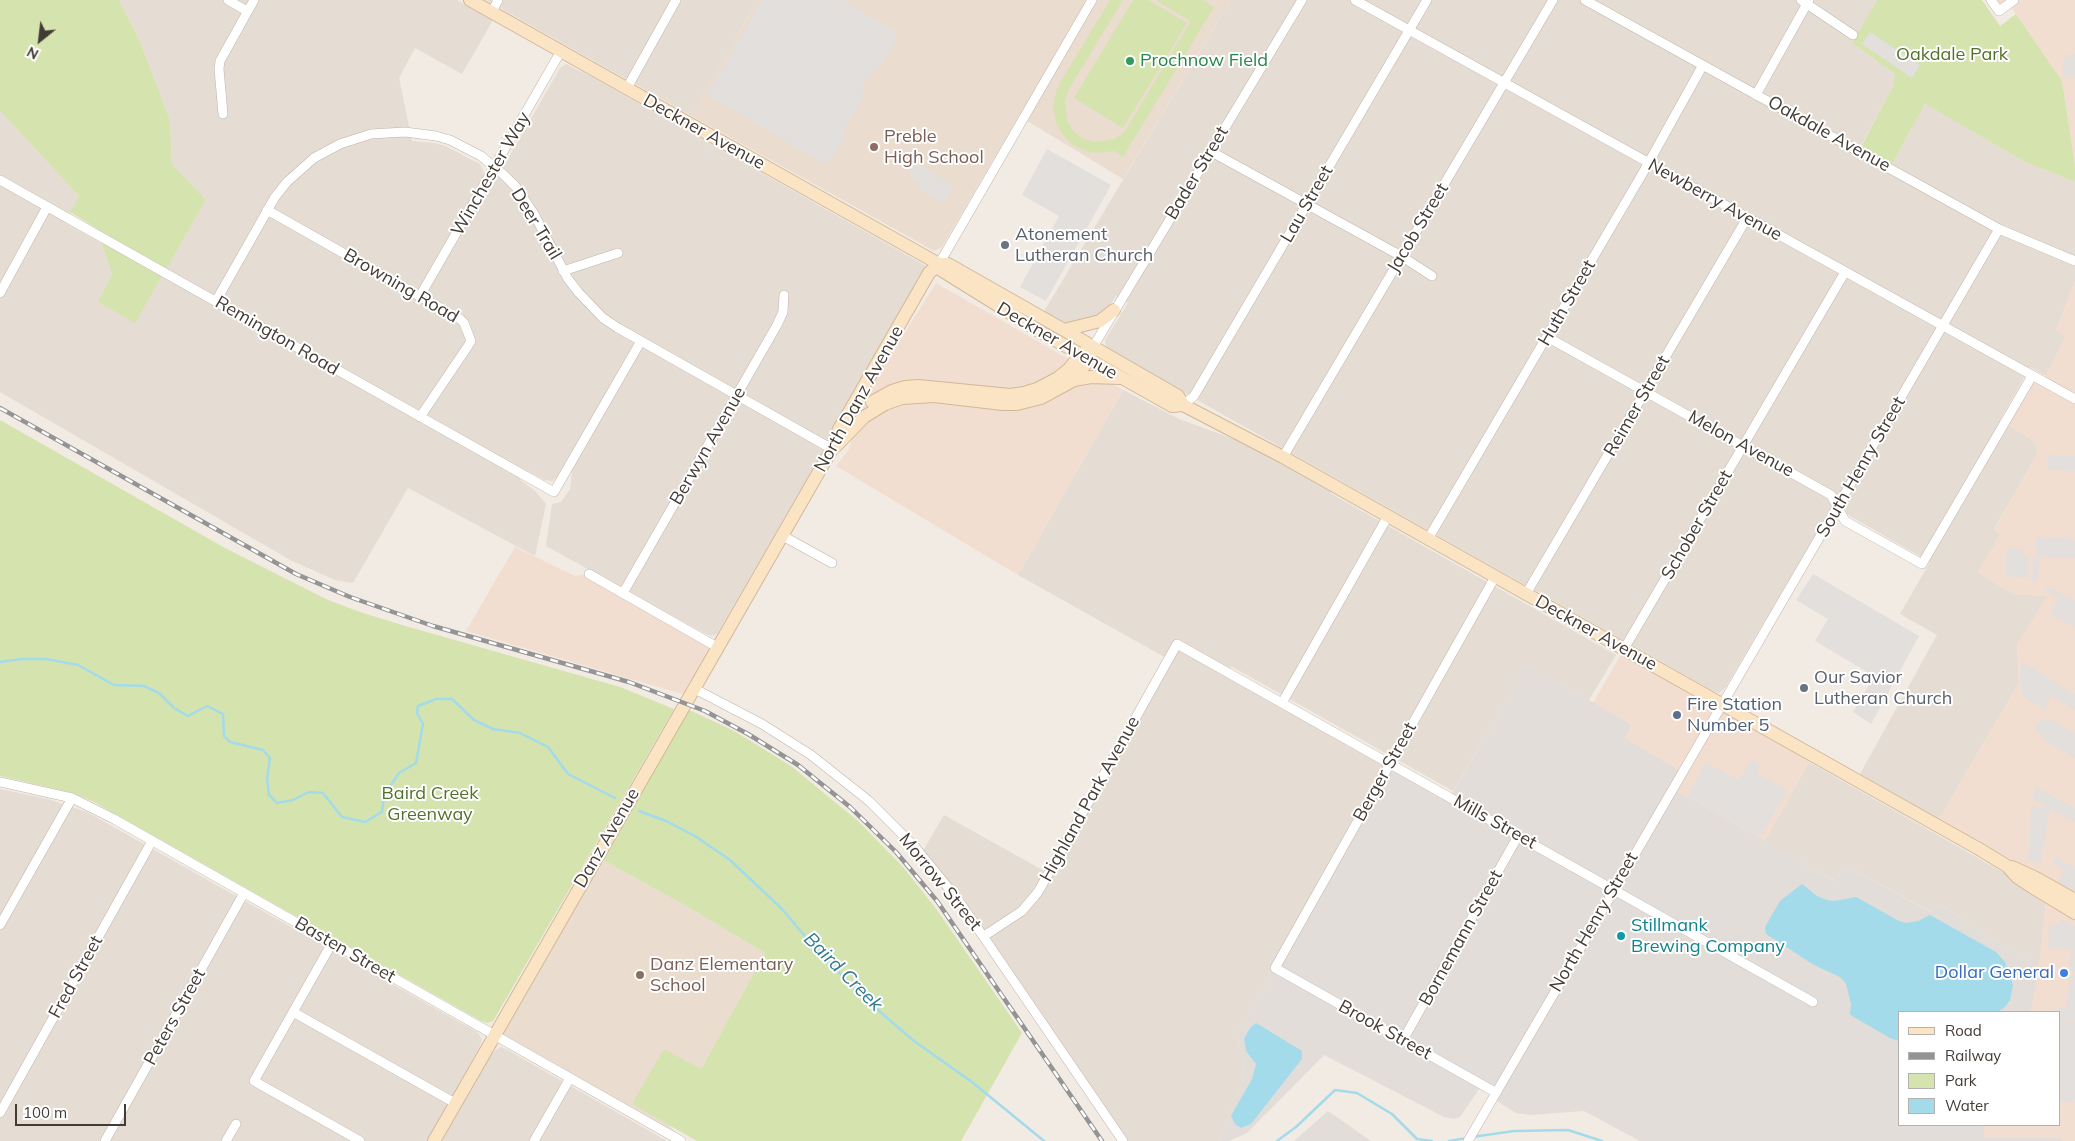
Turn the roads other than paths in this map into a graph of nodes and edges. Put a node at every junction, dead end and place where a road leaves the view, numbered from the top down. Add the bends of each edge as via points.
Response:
1 (228, 0) edge
2 (254, 0) edge
3 (470, 0) edge
4 (498, 0) edge
5 (676, 0) edge
6 (1092, 0) edge
7 (1302, 0) edge
8 (1355, 0) edge
9 (1427, 0) edge
10 (1553, 0) edge
11 (1585, 0) edge
12 (1991, 0) edge
13 (2014, 0) edge
14 (1806, 1) edge
15 (247, 11) junction
16 (492, 12) junction
17 (1409, 30) junction
18 (1853, 35) dead end
19 (561, 51) junction
20 (1703, 65) junction
21 (1504, 83) junction
22 (626, 88) junction
23 (1756, 95) junction
24 (223, 114) dead end
25 (1210, 151) junction
26 (1649, 163) junction
27 (495, 167) junction
28 (0, 180) edge
29 (1306, 204) junction
30 (47, 207) junction
31 (267, 210) junction
32 (1747, 218) junction
33 (1999, 229) junction
34 (618, 253) dead end
35 (1401, 256) junction
36 (2075, 262) edge
37 (939, 264) junction
38 (564, 272) junction
39 (1845, 272) junction
40 (1432, 276) dead end
41 (0, 293) edge
42 (784, 294) dead end
43 (420, 296) junction
44 (216, 301) junction
45 (1114, 310) junction
46 (1944, 326) junction
47 (1064, 330) junction
48 (1547, 337) junction
49 (641, 341) junction
50 (1093, 347) junction
51 (1085, 357) junction
52 (2032, 376) junction
53 (1074, 380) junction
54 (1125, 380) junction
55 (1645, 391) junction
56 (737, 396) junction
57 (2075, 399) edge
58 (1183, 405) junction
59 (420, 417) junction
60 (839, 429) junction
61 (1744, 445) junction
62 (832, 449) junction
63 (1283, 457) junction
64 (1838, 508) junction
65 (1388, 516) junction
66 (781, 535) junction
67 (1428, 539) junction
68 (832, 563) dead end
69 (589, 574) dead end
70 (1495, 577) junction
71 (623, 593) junction
72 (1526, 594) junction
73 (1177, 644) joint
74 (717, 647) junction
75 (1624, 649) junction
76 (693, 688) junction
77 (1282, 703) junction
78 (1722, 704) junction
79 (1390, 763) junction
80 (0, 782) edge
81 (72, 798) junction
82 (1518, 836) junction
83 (152, 841) junction
84 (2007, 866) junction
85 (1614, 889) junction
86 (244, 893) junction
87 (2075, 900) edge
88 (2075, 913) edge
89 (0, 925) edge
90 (984, 936) junction
91 (332, 943) junction
92 (1275, 968) joint
93 (1813, 1002) dead end
94 (293, 1012) junction
95 (494, 1034) junction
96 (1403, 1040) junction
97 (570, 1078) junction
98 (1495, 1092) junction
99 (455, 1104) junction
100 (0, 1113) edge
101 (236, 1124) dead end
102 (105, 1141) edge
103 (226, 1141) edge
104 (360, 1141) edge
105 (434, 1141) edge
106 (534, 1141) edge
107 (681, 1141) edge
108 (1123, 1141) edge
109 (1468, 1141) edge

1 - 15 street
2 - 15 street
3 - 16 street, Deckner Avenue
4 - 16 street
5 - 22 street
6 - 37 street
7 - 25 street, Bader Street
8 - 17 street, Newberry Avenue
9 - 17 street, Lau Street
10 - 21 street, Jacob Street
11 - 20 street, Oakdale Avenue
12 - 13 street via 1999,11
14 - 18 street
14 - 23 street
15 - 24 street via 220,61
16 - 19 street, Deckner Avenue
17 - 21 street, Newberry Avenue
17 - 29 street, Lau Street
19 - 22 street, Deckner Avenue
19 - 27 street, Winchester Way
20 - 23 street, Oakdale Avenue
20 - 26 street, Huth Street
21 - 26 street, Newberry Avenue
21 - 35 street, Jacob Street
22 - 37 street, Deckner Avenue
23 - 33 street, Oakdale Avenue
25 - 29 street
25 - 45 street, Bader Street
26 - 32 street, Newberry Avenue
26 - 48 street, Huth Street
27 - 31 street, Deer Trail via 466,147 436,136 405,132 370,134 340,144 314,158 287,182
27 - 38 street, Deer Trail via 526,201
27 - 43 street, Winchester Way
28 - 30 street, Remington Road
29 - 35 street
29 - 58 street, Lau Street via 1194,396
30 - 41 street
30 - 44 street, Remington Road
31 - 43 street, Browning Road
31 - 44 street, Deer Trail
32 - 39 street, Newberry Avenue
32 - 55 street, Reimer Street
33 - 36 street, Oakdale Avenue
33 - 46 street, South Henry Street
34 - 38 street
35 - 40 street
35 - 63 street, Jacob Street
37 - 47 street, Deckner Avenue via 948,264
37 - 51 street, Deckner Avenue via 941,270 1008,313
37 - 60 street, North Danz Avenue via 929,273
38 - 49 street, Deer Trail via 597,312
39 - 46 street, Newberry Avenue
39 - 61 street, Schober Street
42 - 56 street, Berwyn Avenue via 780,320
43 - 59 street, Browning Road via 463,321 471,341
44 - 59 street, Remington Road
45 - 47 street via 1100,321
45 - 50 street, Bader Street
46 - 52 street, Newberry Avenue
46 - 64 street, South Henry Street
47 - 50 street, Deckner Avenue
48 - 55 street, Melon Avenue
48 - 67 street, Huth Street
49 - 56 street, Deer Trail
49 - 59 street, Remington Road via 554,492
50 - 51 street
50 - 58 street, Deckner Avenue via 1178,396
51 - 53 street
51 - 54 street, Deckner Avenue
51 - 60 street via 1058,378 1024,393 1010,395 905,387 864,407
52 - 57 street, Newberry Avenue
52 - 64 street, Melon Avenue via 1922,564 1845,521
53 - 54 street via 1105,377
53 - 62 street via 1042,398 1017,404 934,396 902,398 864,417
54 - 58 street, Deckner Avenue via 1172,406
55 - 61 street, Melon Avenue
55 - 72 street, Reimer Street
56 - 62 street, Deer Trail
56 - 71 street, Berwyn Avenue
58 - 63 street, Deckner Avenue
60 - 62 street, North Danz Avenue
61 - 64 street, Melon Avenue via 1831,495
61 - 75 street, Schober Street
62 - 66 street, North Danz Avenue
63 - 65 street, Deckner Avenue
64 - 78 street, South Henry Street
65 - 67 street, Deckner Avenue
65 - 77 street
66 - 68 street
66 - 74 street, Danz Avenue
67 - 70 street, Deckner Avenue
69 - 71 street
70 - 72 street, Deckner Avenue
70 - 79 street, Berger Street
71 - 74 street
72 - 75 street, Deckner Avenue
73 - 77 street, Mills Street
73 - 90 street, Highland Park Avenue via 1038,892 1022,911
74 - 76 street, Danz Avenue
75 - 78 street, Deckner Avenue
76 - 90 street, Morrow Street via 792,742 869,801 938,873
76 - 95 street, Danz Avenue
77 - 79 street, Mills Street
78 - 84 street, Deckner Avenue
78 - 85 street, North Henry Street
79 - 82 street, Mills Street
79 - 92 street, Berger Street
80 - 81 street, Basten Street
81 - 83 street, Basten Street
81 - 89 street
82 - 85 street, Mills Street
82 - 96 street, Bornemann Street
83 - 86 street, Basten Street
83 - 100 street, Fred Street
84 - 87 street, Deckner Avenue
84 - 88 street, Deckner Avenue via 2017,877
85 - 93 street, Mills Street
85 - 98 street, North Henry Street
86 - 91 street, Basten Street
86 - 102 street, Peters Street
90 - 108 street, Morrow Street
91 - 94 street
91 - 95 street, Basten Street
92 - 96 street, Brook Street
94 - 99 street
94 - 104 street via 254,1081
95 - 97 street, Basten Street
95 - 99 street, Danz Avenue
96 - 98 street, Brook Street
97 - 106 street
97 - 107 street, Basten Street
98 - 109 street, North Henry Street
99 - 105 street, Danz Avenue
101 - 103 street

